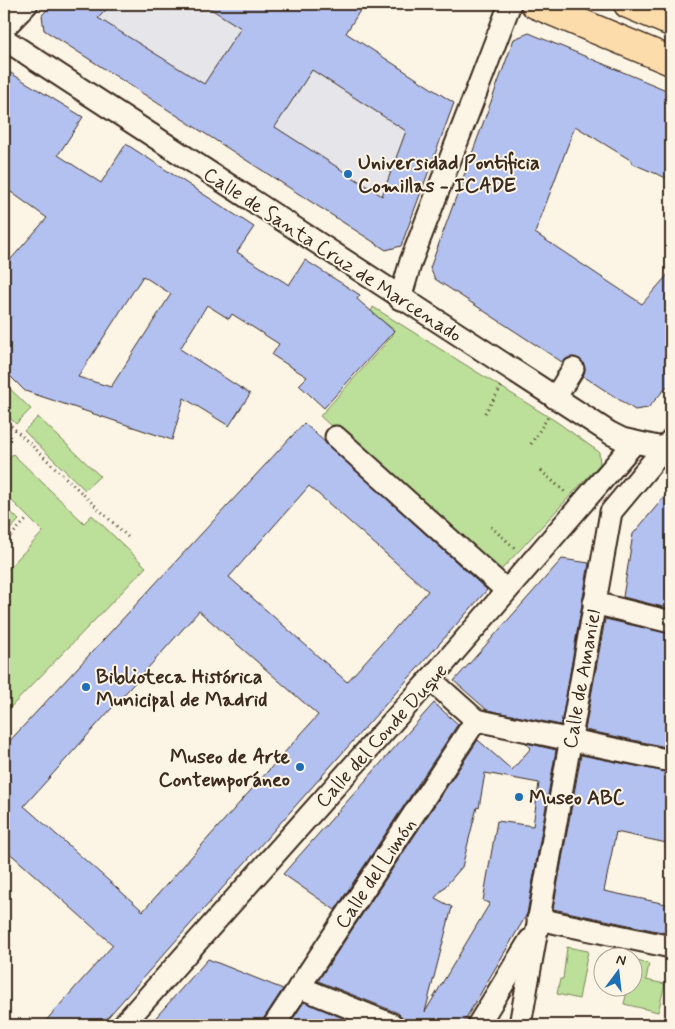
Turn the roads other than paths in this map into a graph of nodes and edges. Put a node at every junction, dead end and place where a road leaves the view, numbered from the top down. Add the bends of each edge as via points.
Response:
1 (27, 4) edge
2 (510, 4) edge
3 (535, 4) edge
4 (628, 4) edge
5 (671, 22) edge
6 (4, 28) edge
7 (4, 39) edge
8 (671, 61) edge
9 (400, 299) junction
10 (573, 369) dead end
11 (554, 398) junction
12 (336, 437) dead end
13 (635, 442) junction
14 (669, 446) edge
15 (573, 501) junction
16 (608, 525) junction
17 (506, 590) junction
18 (594, 603) junction
19 (671, 622) edge
20 (430, 680) junction
21 (476, 720) junction
22 (570, 741) junction
23 (671, 761) edge
24 (538, 924) junction
25 (671, 948) edge
26 (299, 987) junction
27 (123, 1025) edge
28 (274, 1025) edge
29 (392, 1025) edge
30 (478, 1025) edge
31 (520, 1025) edge

1 - 6 street
2 - 9 street via 411,261
3 - 8 main road
4 - 5 main road
7 - 9 street, Calle de Santa Cruz de Marcenado
9 - 11 street, Calle de Santa Cruz de Marcenado
10 - 11 street
11 - 13 street, Calle de Santa Cruz de Marcenado via 610,433
12 - 17 street
13 - 14 street, Calle de Santa Cruz de Marcenado
13 - 15 street, Calle del Conde Duque
14 - 16 street, Calle de Amaniel via 611,512
15 - 16 street via 599,514
15 - 17 street, Calle del Conde Duque
16 - 18 street, Calle de Amaniel
17 - 20 street, Calle del Conde Duque
18 - 19 street
18 - 22 street, Calle de Amaniel
20 - 21 street
20 - 27 street, Calle del Conde Duque
21 - 22 street
21 - 26 street, Calle del Limón
22 - 23 street
22 - 24 street, Calle de Amaniel
24 - 25 street
24 - 30 street, Calle de Amaniel
24 - 31 street, Calle de Amaniel
26 - 28 street, Calle del Limón
26 - 29 street

